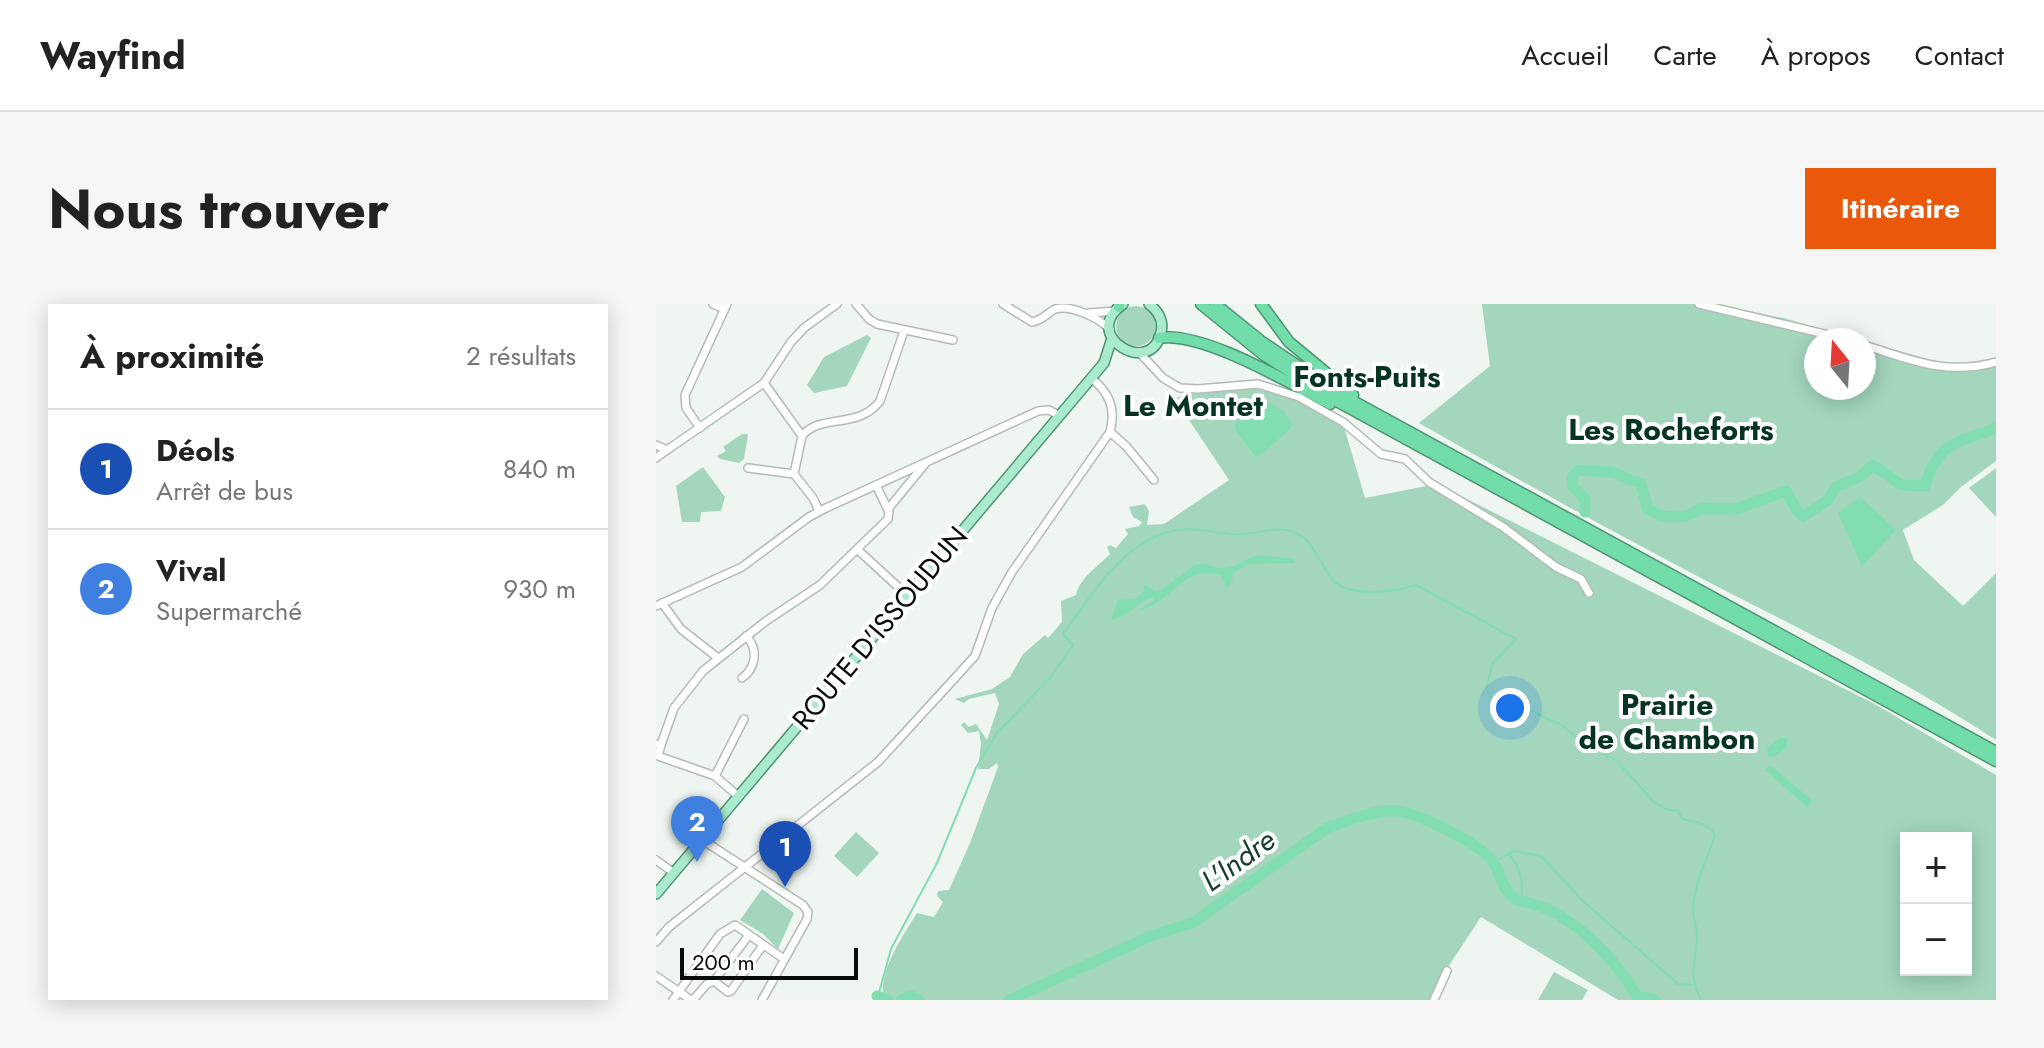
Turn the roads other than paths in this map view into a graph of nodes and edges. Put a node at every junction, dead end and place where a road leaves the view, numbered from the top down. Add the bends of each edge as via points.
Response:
1 (713, 304) edge
2 (837, 304) edge
3 (856, 304) edge
4 (1003, 304) edge
5 (1149, 304) edge
6 (1161, 304) edge
7 (1201, 304) edge
8 (1215, 304) edge
9 (1261, 304) edge
10 (1699, 304) edge
11 (726, 306) edge
12 (1119, 306) edge
13 (1087, 313) junction
14 (1159, 315) junction
15 (1804, 329) edge
16 (904, 331) junction
17 (1111, 333) junction
18 (953, 340) dead end
19 (1156, 342) junction
20 (1876, 348) edge
21 (1134, 352) junction
22 (1996, 362) edge
23 (1102, 365) junction
24 (1155, 369) junction
25 (1091, 378) junction
26 (764, 383) junction
27 (1060, 416) junction
28 (1377, 424) junction
29 (700, 428) junction
30 (1404, 429) junction
31 (1110, 432) junction
32 (802, 436) junction
33 (656, 445) edge
34 (667, 450) junction
35 (656, 458) edge
36 (927, 462) junction
37 (748, 468) dead end
38 (794, 474) junction
39 (1154, 480) dead end
40 (876, 485) junction
41 (888, 509) junction
42 (819, 511) junction
43 (858, 550) junction
44 (1589, 593) dead end
45 (908, 596) junction
46 (658, 602) edge
47 (746, 636) junction
48 (718, 658) junction
49 (742, 678) dead end
50 (744, 719) dead end
51 (658, 744) edge
52 (1996, 752) edge
53 (1996, 761) edge
54 (715, 776) junction
55 (738, 796) junction
56 (701, 839) junction
57 (656, 860) edge
58 (744, 869) junction
59 (674, 873) junction
60 (656, 894) edge
61 (749, 935) junction
62 (656, 942) edge
63 (763, 945) junction
64 (784, 959) junction
65 (1447, 971) dead end
66 (656, 976) edge
67 (714, 981) junction
68 (678, 992) junction
69 (765, 999) edge
70 (673, 1000) edge
71 (692, 1000) edge
72 (1434, 1000) edge

1 - 11 street
2 - 26 street via 791,342
3 - 16 street via 869,319
4 - 13 street via 1032,322 1060,306
5 - 14 main road
6 - 14 main road
7 - 28 highway via 1296,377
8 - 30 highway via 1297,367
9 - 30 highway via 1306,358
10 - 15 street
11 - 29 street via 685,395 686,408
12 - 13 street via 1105,314
12 - 17 main road, ROUTE D'ISSOUDUN
13 - 17 street
14 - 19 main road via 1162,327
16 - 18 street
16 - 32 street via 873,411 863,418 814,427
17 - 21 main road via 1119,346
17 - 23 main road, ROUTE D'ISSOUDUN
19 - 21 main road, ROUTE D'ISSOUDUN
19 - 24 street via 1151,356
19 - 28 highway via 1173,336 1190,340
20 - 22 street via 1945,368
21 - 23 main road, ROUTE D'ISSOUDUN
21 - 24 street
23 - 25 main road, ROUTE D'ISSOUDUN
24 - 44 street via 1185,389 1258,384 1299,397 1343,422 1381,454 1405,459 1426,481 1581,579
25 - 27 main road, ROUTE D'ISSOUDUN
25 - 31 street via 1112,404
26 - 29 street
26 - 32 street
27 - 36 street via 1042,410
27 - 45 main road, ROUTE D'ISSOUDUN
28 - 53 highway
29 - 34 street
30 - 52 highway
31 - 39 street
31 - 58 street via 1012,572 975,656 878,762
32 - 38 street
33 - 34 street
34 - 35 street
36 - 40 street
36 - 41 street
37 - 38 street
38 - 42 street
40 - 41 street
40 - 42 street
41 - 43 street via 889,518
42 - 46 street via 742,567
43 - 45 street
43 - 47 street via 820,585
45 - 55 main road, ROUTE D'ISSOUDUN
46 - 48 street via 681,629
47 - 48 street
47 - 49 street via 755,656
48 - 51 street via 678,702
50 - 54 street
51 - 54 street via 658,756
54 - 55 street
55 - 56 main road, ROUTE D'ISSOUDUN
56 - 58 street
56 - 59 main road, ROUTE D'ISSOUDUN
57 - 59 street
58 - 62 street
58 - 64 street via 808,912
59 - 60 main road, ROUTE D'ISSOUDUN
61 - 63 street
61 - 67 street
61 - 68 street via 735,925 728,927
63 - 64 street
63 - 67 street via 731,991
64 - 69 street
65 - 72 street
66 - 68 street
67 - 71 street
68 - 70 street
68 - 71 street

